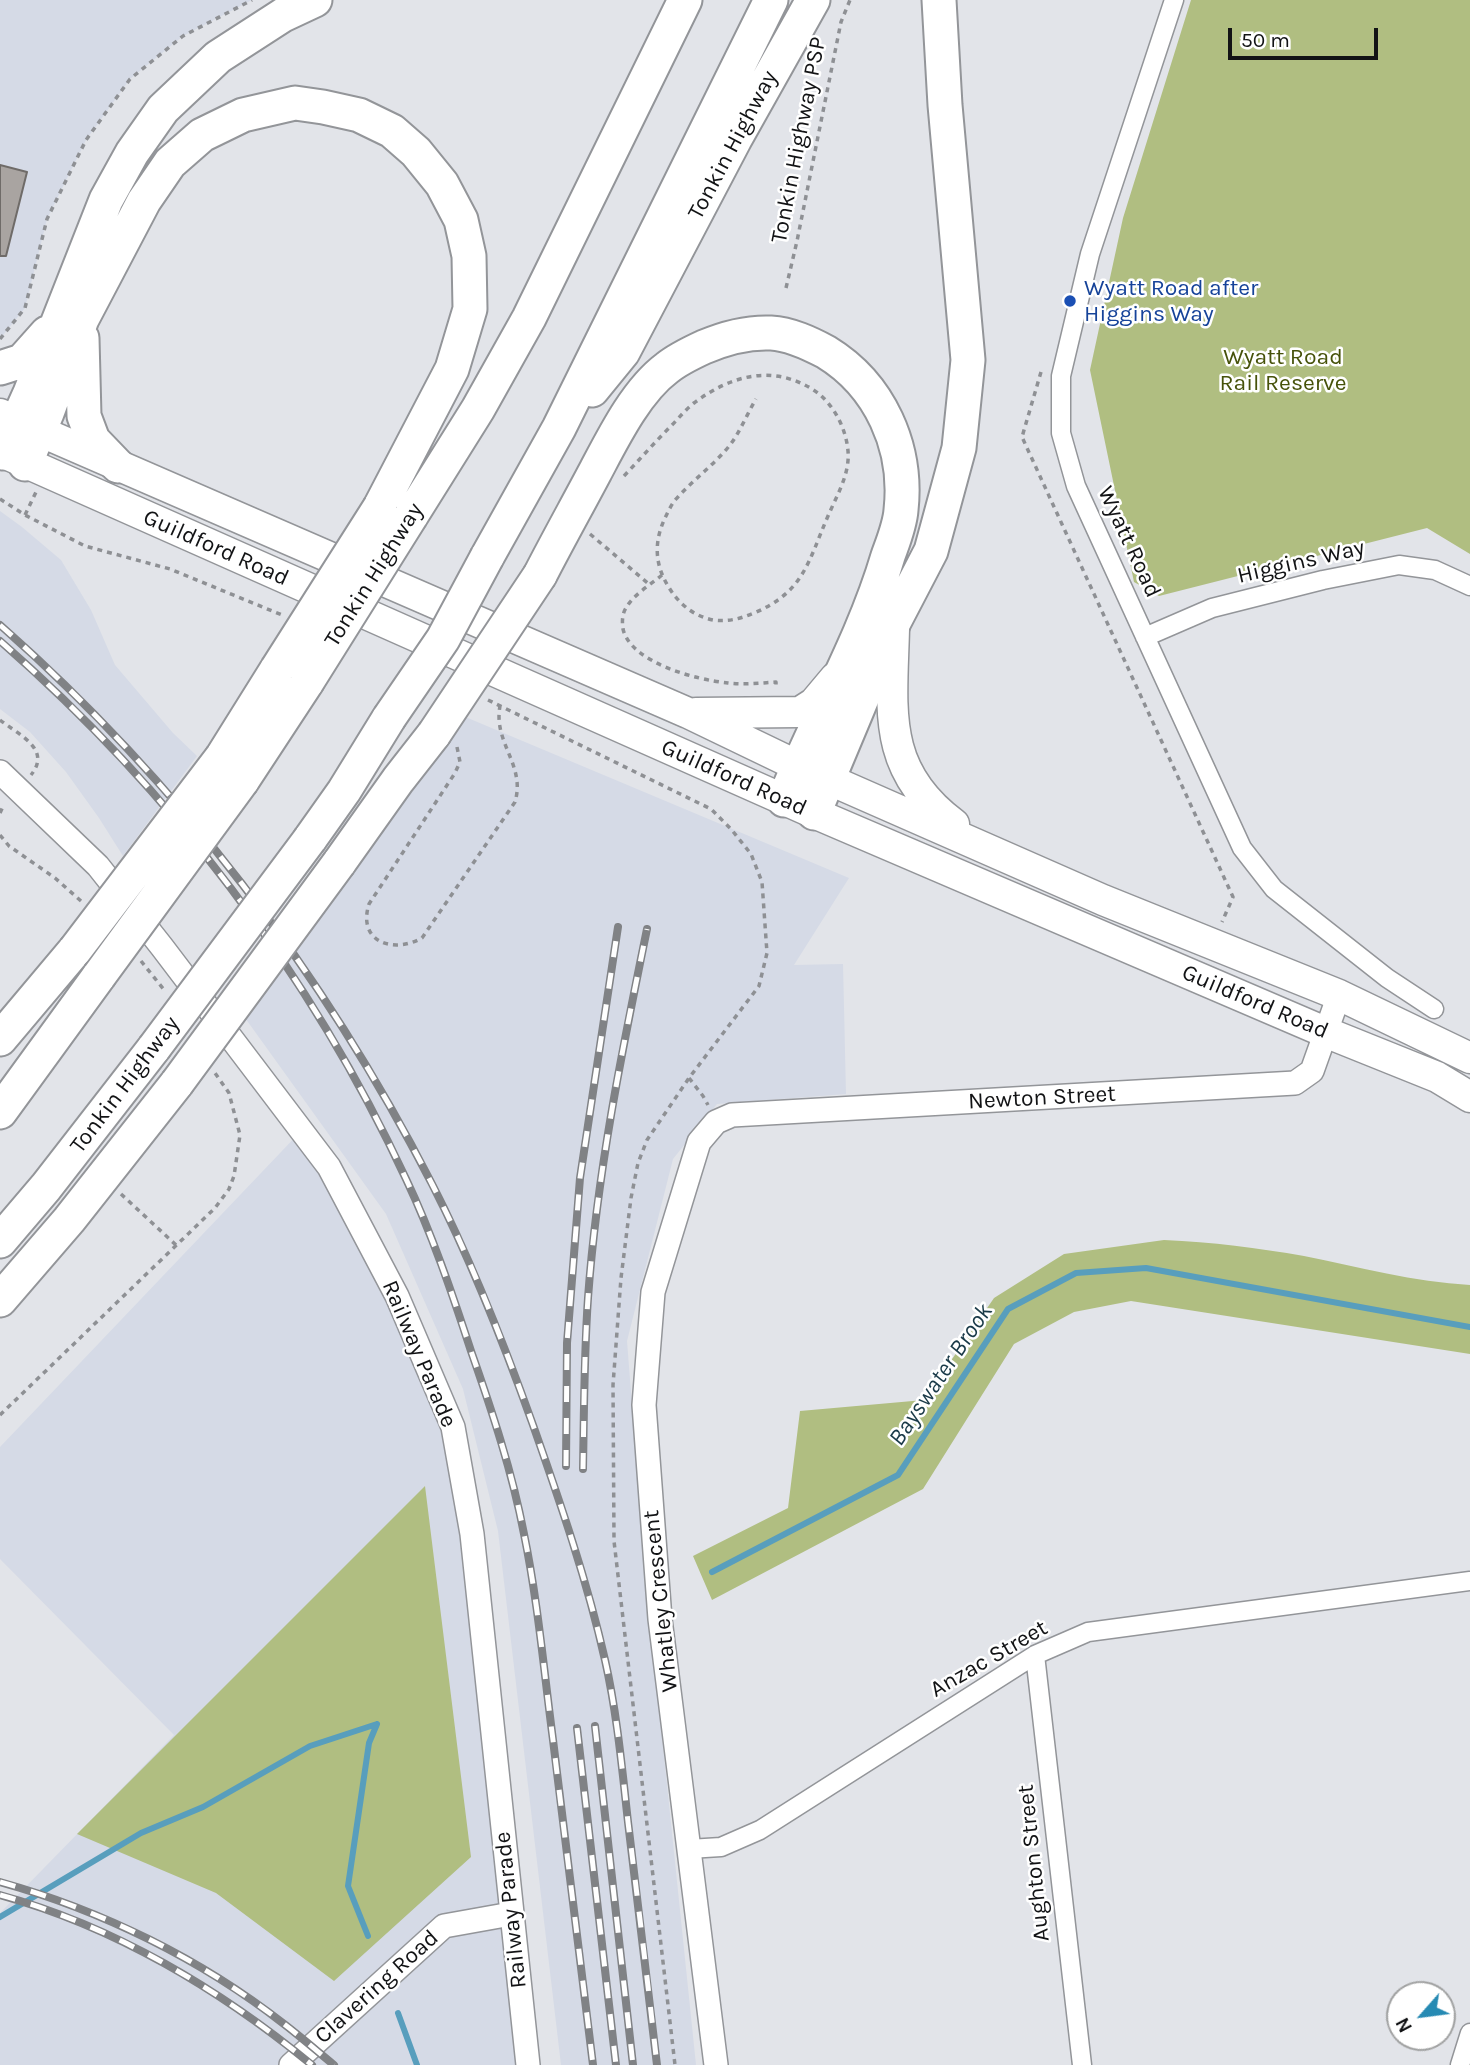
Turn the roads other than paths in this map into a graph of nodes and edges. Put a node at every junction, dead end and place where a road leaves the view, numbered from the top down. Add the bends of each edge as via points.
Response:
1 (315, 0) edge
2 (674, 0) edge
3 (685, 0) edge
4 (772, 0) edge
5 (813, 0) edge
6 (939, 0) edge
7 (1174, 0) edge
8 (639, 94) junction
9 (70, 320) junction
10 (0, 368) edge
11 (19, 422) edge
12 (559, 428) junction
13 (9, 456) edge
14 (118, 466) junction
15 (396, 512) junction
16 (1470, 586) edge
17 (894, 622) junction
18 (1145, 637) junction
19 (843, 668) junction
20 (688, 713) junction
21 (232, 769) junction
22 (0, 772) edge
23 (813, 772) junction
24 (799, 806) junction
25 (987, 849) junction
26 (1339, 995) junction
27 (1434, 1009) dead end
28 (1325, 1032) junction
29 (0, 1039) edge
30 (1470, 1057) edge
31 (1462, 1092) edge
32 (0, 1112) edge
33 (699, 1142) joint
34 (0, 1241) edge
35 (0, 1300) edge
36 (1470, 1581) edge
37 (1035, 1655) junction
38 (690, 1849) junction
39 (511, 1914) junction
40 (1470, 2033) edge
41 (291, 2065) edge
42 (528, 2065) edge
43 (716, 2065) edge
44 (1082, 2065) edge
45 (1460, 2065) edge

1 - 9 highway via 218,57 163,109 106,200
2 - 8 highway
3 - 8 highway, Tonkin Highway
4 - 12 highway, Tonkin Highway
5 - 12 highway, Tonkin Highway via 624,352
6 - 17 highway via 968,360 959,448 945,503 931,551
7 - 18 street, Wyatt Road via 1090,254 1061,376 1061,433 1076,486
8 - 15 highway, Tonkin Highway via 529,318 478,409
9 - 10 highway via 22,361
9 - 11 highway
9 - 14 highway via 84,416 93,440
9 - 15 highway via 170,163 202,135 243,115 295,103 359,115 392,131 442,184 461,220 469,256 470,309 452,369
11 - 13 highway
11 - 14 highway, Guildford Road
12 - 34 highway, Tonkin Highway, bridge via 443,639 344,791 154,1048
13 - 24 highway, Guildford Road
14 - 20 highway, Guildford Road
15 - 21 highway, Tonkin Highway, bridge
16 - 18 street, Higgins Way via 1435,570 1399,565 1212,608
17 - 23 highway
17 - 25 highway via 892,707 902,760 925,799
18 - 27 street, Wyatt Road via 1242,848 1274,888 1387,978
19 - 20 highway via 814,703 800,712
19 - 23 highway
19 - 35 highway, bridge via 883,576 901,512 899,457 893,433 863,382 836,358 774,333 720,340 665,369 622,422 444,739 339,863 177,1083
20 - 23 highway, Guildford Road
21 - 29 highway, bridge
21 - 32 highway, Tonkin Highway, bridge via 99,976
22 - 39 street, Railway Parade via 97,866 171,958 329,1167 397,1296 453,1427 472,1534
23 - 24 highway
23 - 25 highway, Guildford Road
24 - 28 highway, Guildford Road
25 - 26 highway, Guildford Road
26 - 28 street, Newton Street
26 - 30 highway, Guildford Road
28 - 31 highway, Guildford Road via 1437,1077
28 - 33 street, Newton Street via 1312,1071 1295,1083 732,1115 716,1122
30 - 31 street
33 - 38 street, Whatley Crescent via 653,1292 644,1405 660,1619
36 - 37 street, Anzac Street via 1088,1632
37 - 38 street, Anzac Street via 760,1830 721,1847
37 - 44 street, Aughton Street
38 - 43 street, Whatley Crescent
39 - 41 street, Clavering Road via 444,1926
39 - 42 street, Railway Parade
40 - 45 street

